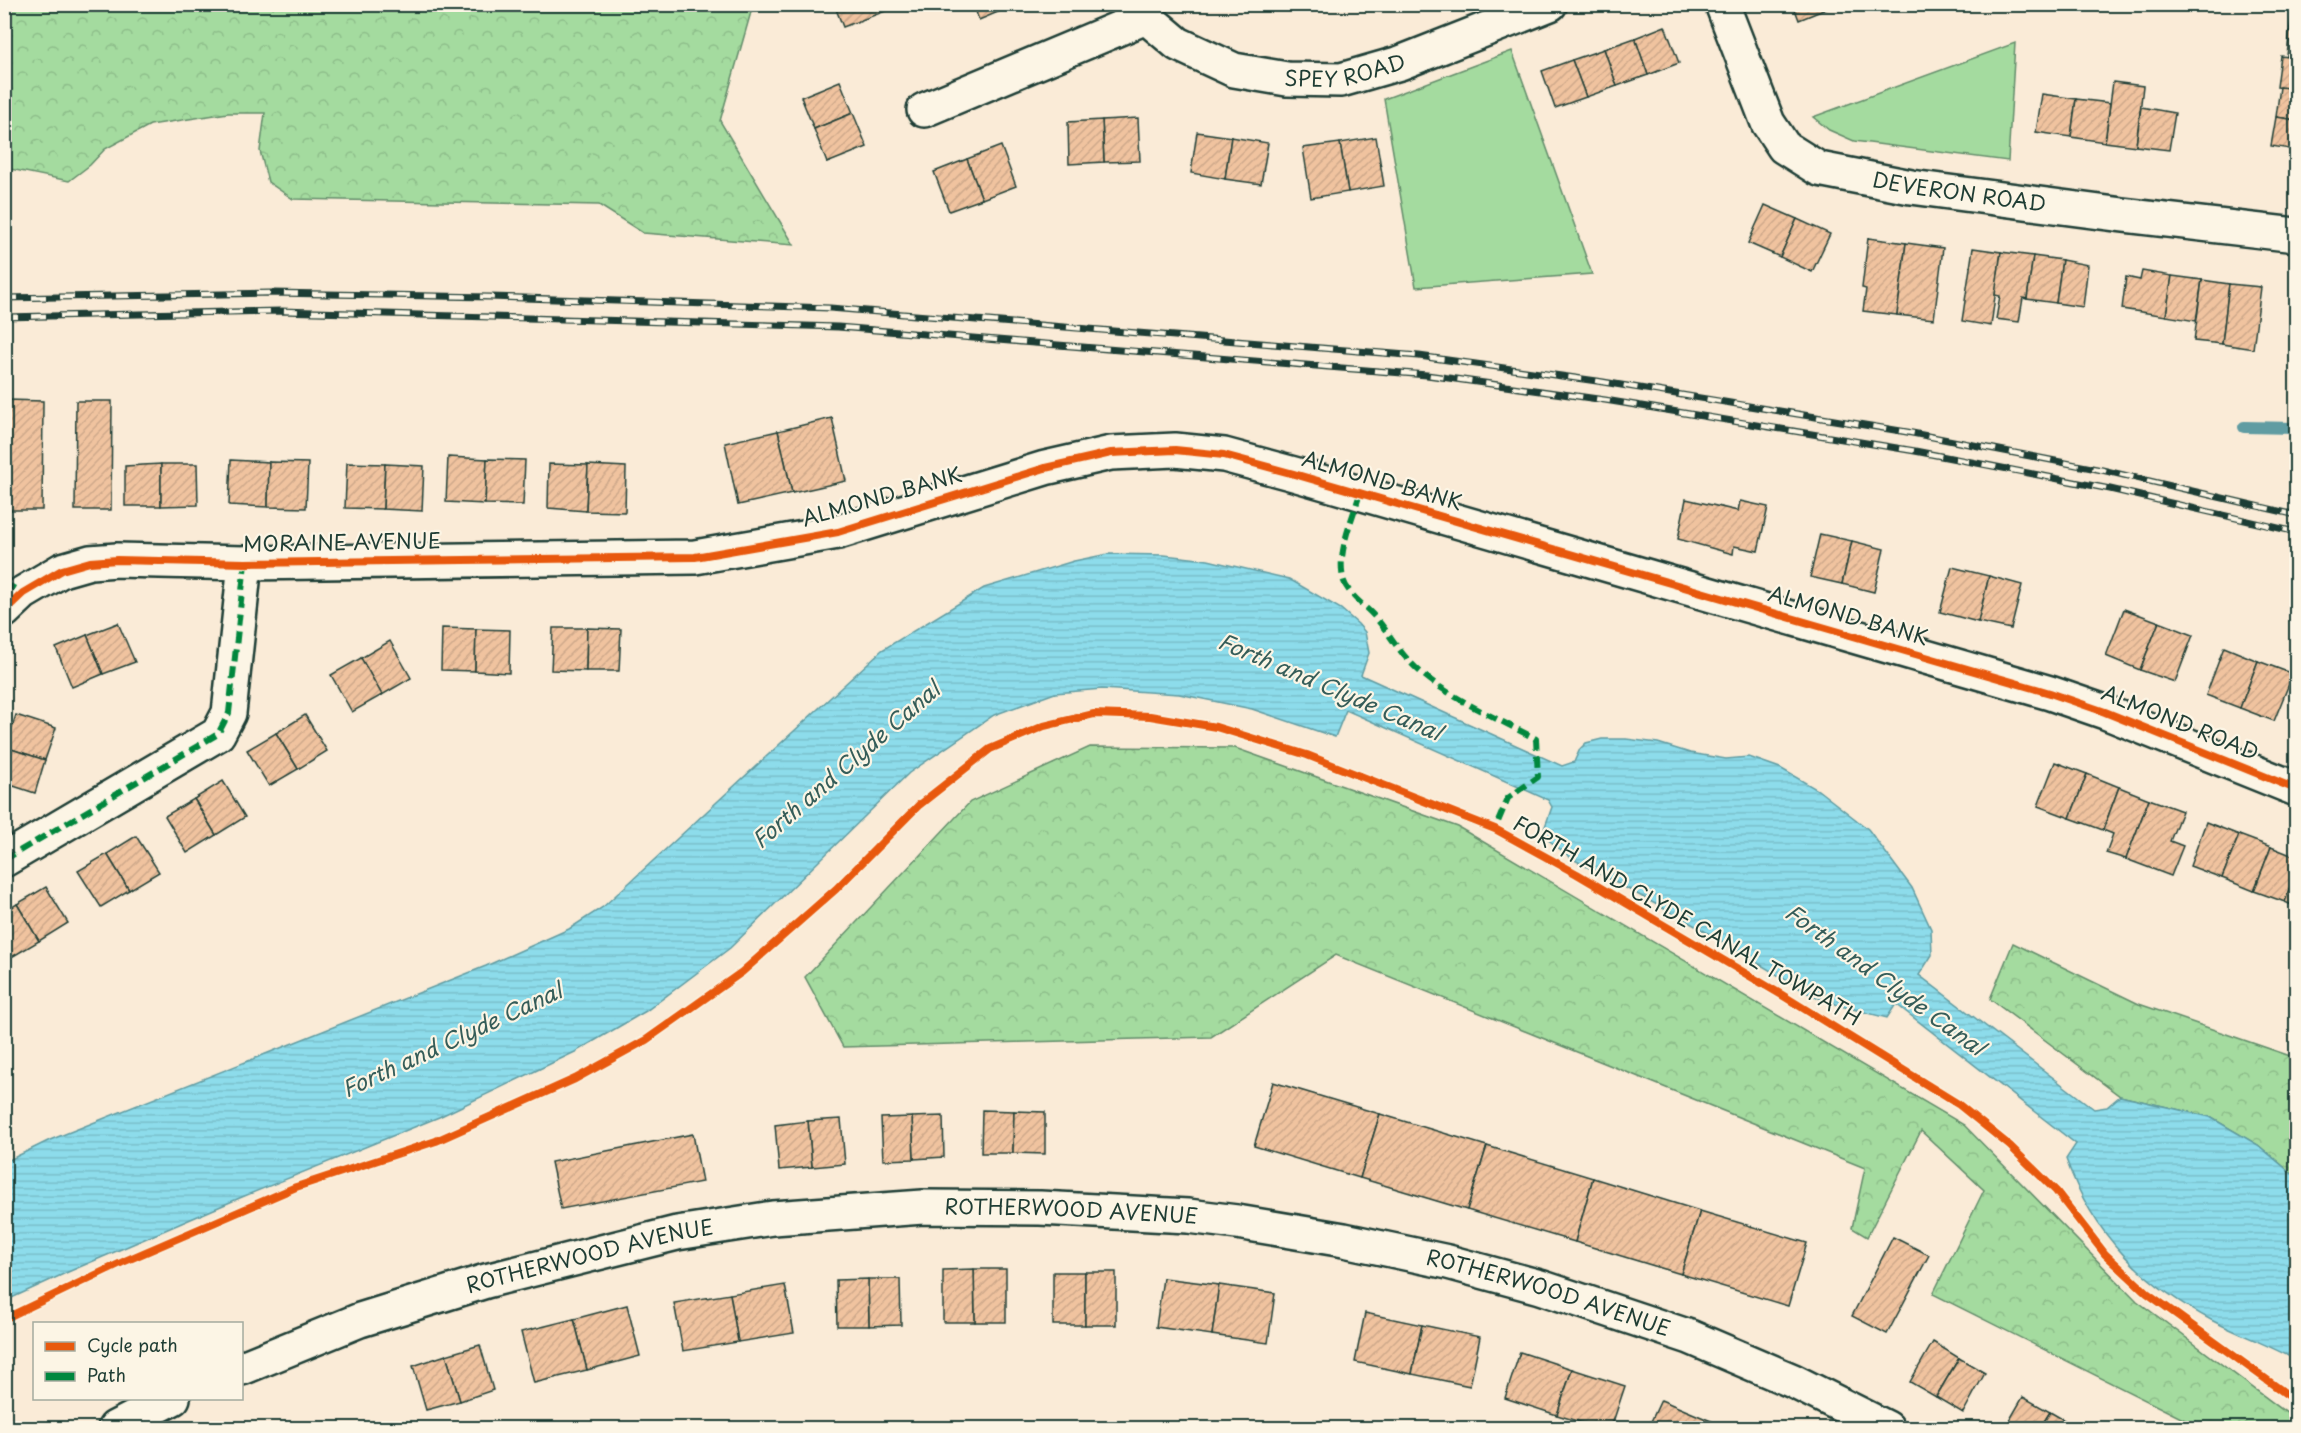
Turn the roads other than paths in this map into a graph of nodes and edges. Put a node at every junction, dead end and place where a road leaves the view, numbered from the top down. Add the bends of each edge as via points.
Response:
1 (1550, 4) edge
2 (1722, 4) edge
3 (1141, 11) edge
4 (924, 110) dead end
5 (2296, 235) edge
6 (695, 557) joint
7 (245, 563) junction
8 (11, 595) edge
9 (2050, 693) joint
10 (2296, 789) edge
11 (4, 860) edge
12 (243, 1368) edge
13 (169, 1400) edge
14 (115, 1428) edge
15 (1887, 1428) edge

1 - 3 street, SPEY ROAD via 1400,63 1341,80 1287,79 1234,70 1178,44
2 - 5 street, DEVERON ROAD via 1768,123 1784,147 1819,169 1923,188
3 - 4 street, SPEY ROAD
6 - 7 street, MORAINE AVENUE
6 - 9 street, ALMOND BANK via 838,532 1045,468 1100,455 1175,450 1224,455 1294,474
7 - 8 street, MORAINE AVENUE via 90,562 62,570
7 - 11 street via 229,713 218,734
9 - 10 street, ALMOND ROAD
12 - 15 street, ROTHERWOOD AVENUE via 360,1320 486,1281 678,1233 773,1218 923,1207 1040,1208 1237,1222 1344,1239 1448,1262 1540,1287 1690,1337 1793,1381
13 - 14 street

